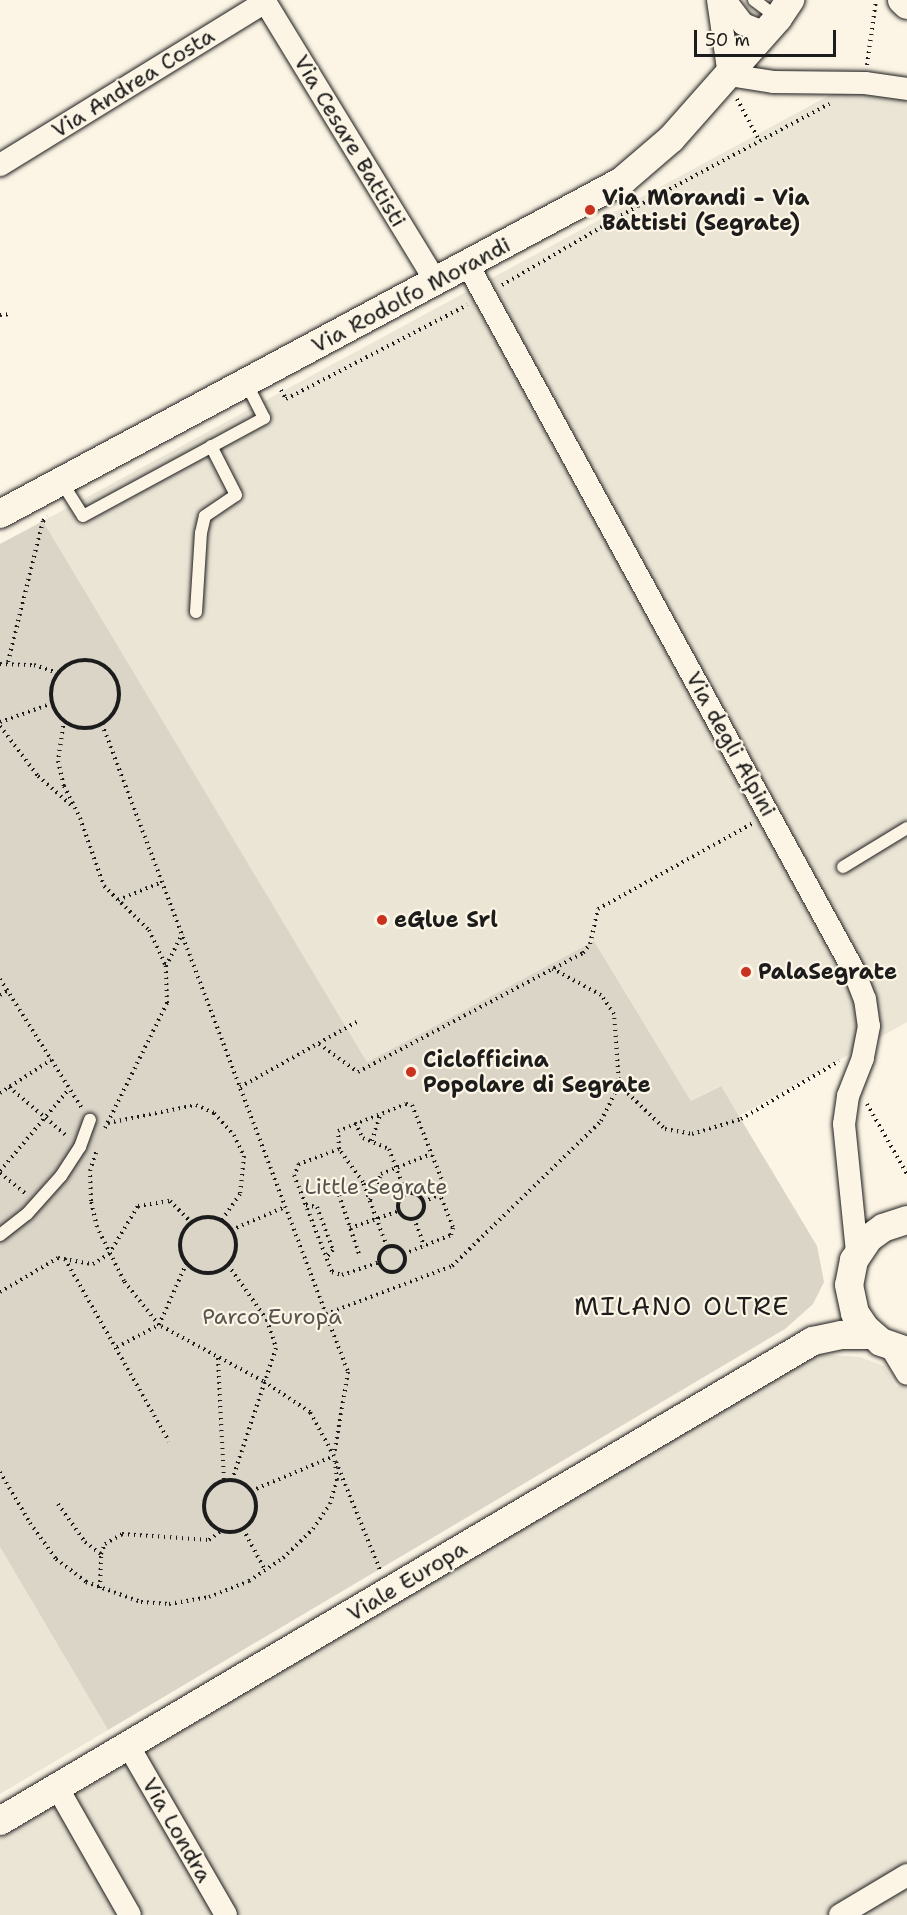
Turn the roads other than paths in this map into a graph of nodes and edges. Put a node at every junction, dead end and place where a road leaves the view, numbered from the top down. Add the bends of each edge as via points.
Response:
1 (718, 0) edge
2 (725, 0) edge
3 (754, 0) edge
4 (801, 0) edge
5 (902, 0) edge
6 (265, 1) edge
7 (907, 5) edge
8 (778, 17) edge
9 (729, 75) junction
10 (907, 89) edge
11 (0, 165) edge
12 (468, 265) junction
13 (436, 282) junction
14 (246, 383) junction
15 (211, 447) junction
16 (65, 488) junction
17 (0, 514) edge
18 (196, 612) dead end
19 (907, 828) edge
20 (843, 867) dead end
21 (90, 1120) road end
22 (907, 1220) edge
23 (0, 1235) edge
24 (857, 1252) junction
25 (849, 1285) junction
26 (813, 1341) junction
27 (890, 1344) edge
28 (907, 1374) edge
29 (128, 1745) junction
30 (57, 1787) junction
31 (0, 1821) edge
32 (907, 1875) edge
33 (130, 1915) edge
34 (226, 1915) edge
35 (840, 1915) edge

1 - 9 street
2 - 8 street via 743,24
3 - 8 lane
4 - 8 street, Via Rodolfo Morandi
5 - 7 street
6 - 11 street, Via Andrea Costa
6 - 13 street, Via Cesare Battisti
8 - 9 street, Via Rodolfo Morandi
9 - 10 street via 774,82 865,83
9 - 12 street, Via Rodolfo Morandi via 671,139 622,181
12 - 13 street, Via Rodolfo Morandi
12 - 24 street, Via degli Alpini via 756,789 761,819 854,971 865,999 869,1026 848,1096 844,1124
13 - 14 street, Via Rodolfo Morandi
14 - 15 lane via 264,418
14 - 16 street, Via Rodolfo Morandi
15 - 16 lane via 83,516
15 - 18 lane via 236,495 206,516 201,533
16 - 17 street, Via Rodolfo Morandi
19 - 20 lane
21 - 23 lane via 80,1147 38,1204
22 - 24 street via 876,1232
24 - 25 street, Viale Europa
25 - 26 street, Viale Europa
25 - 27 street, Viale Europa via 855,1313
26 - 27 street, Viale Europa via 842,1335
26 - 29 street, Viale Europa
27 - 28 street
29 - 30 street, Viale Europa
29 - 34 street, Via Londra
30 - 31 street, Viale Europa
30 - 33 street
32 - 35 street

